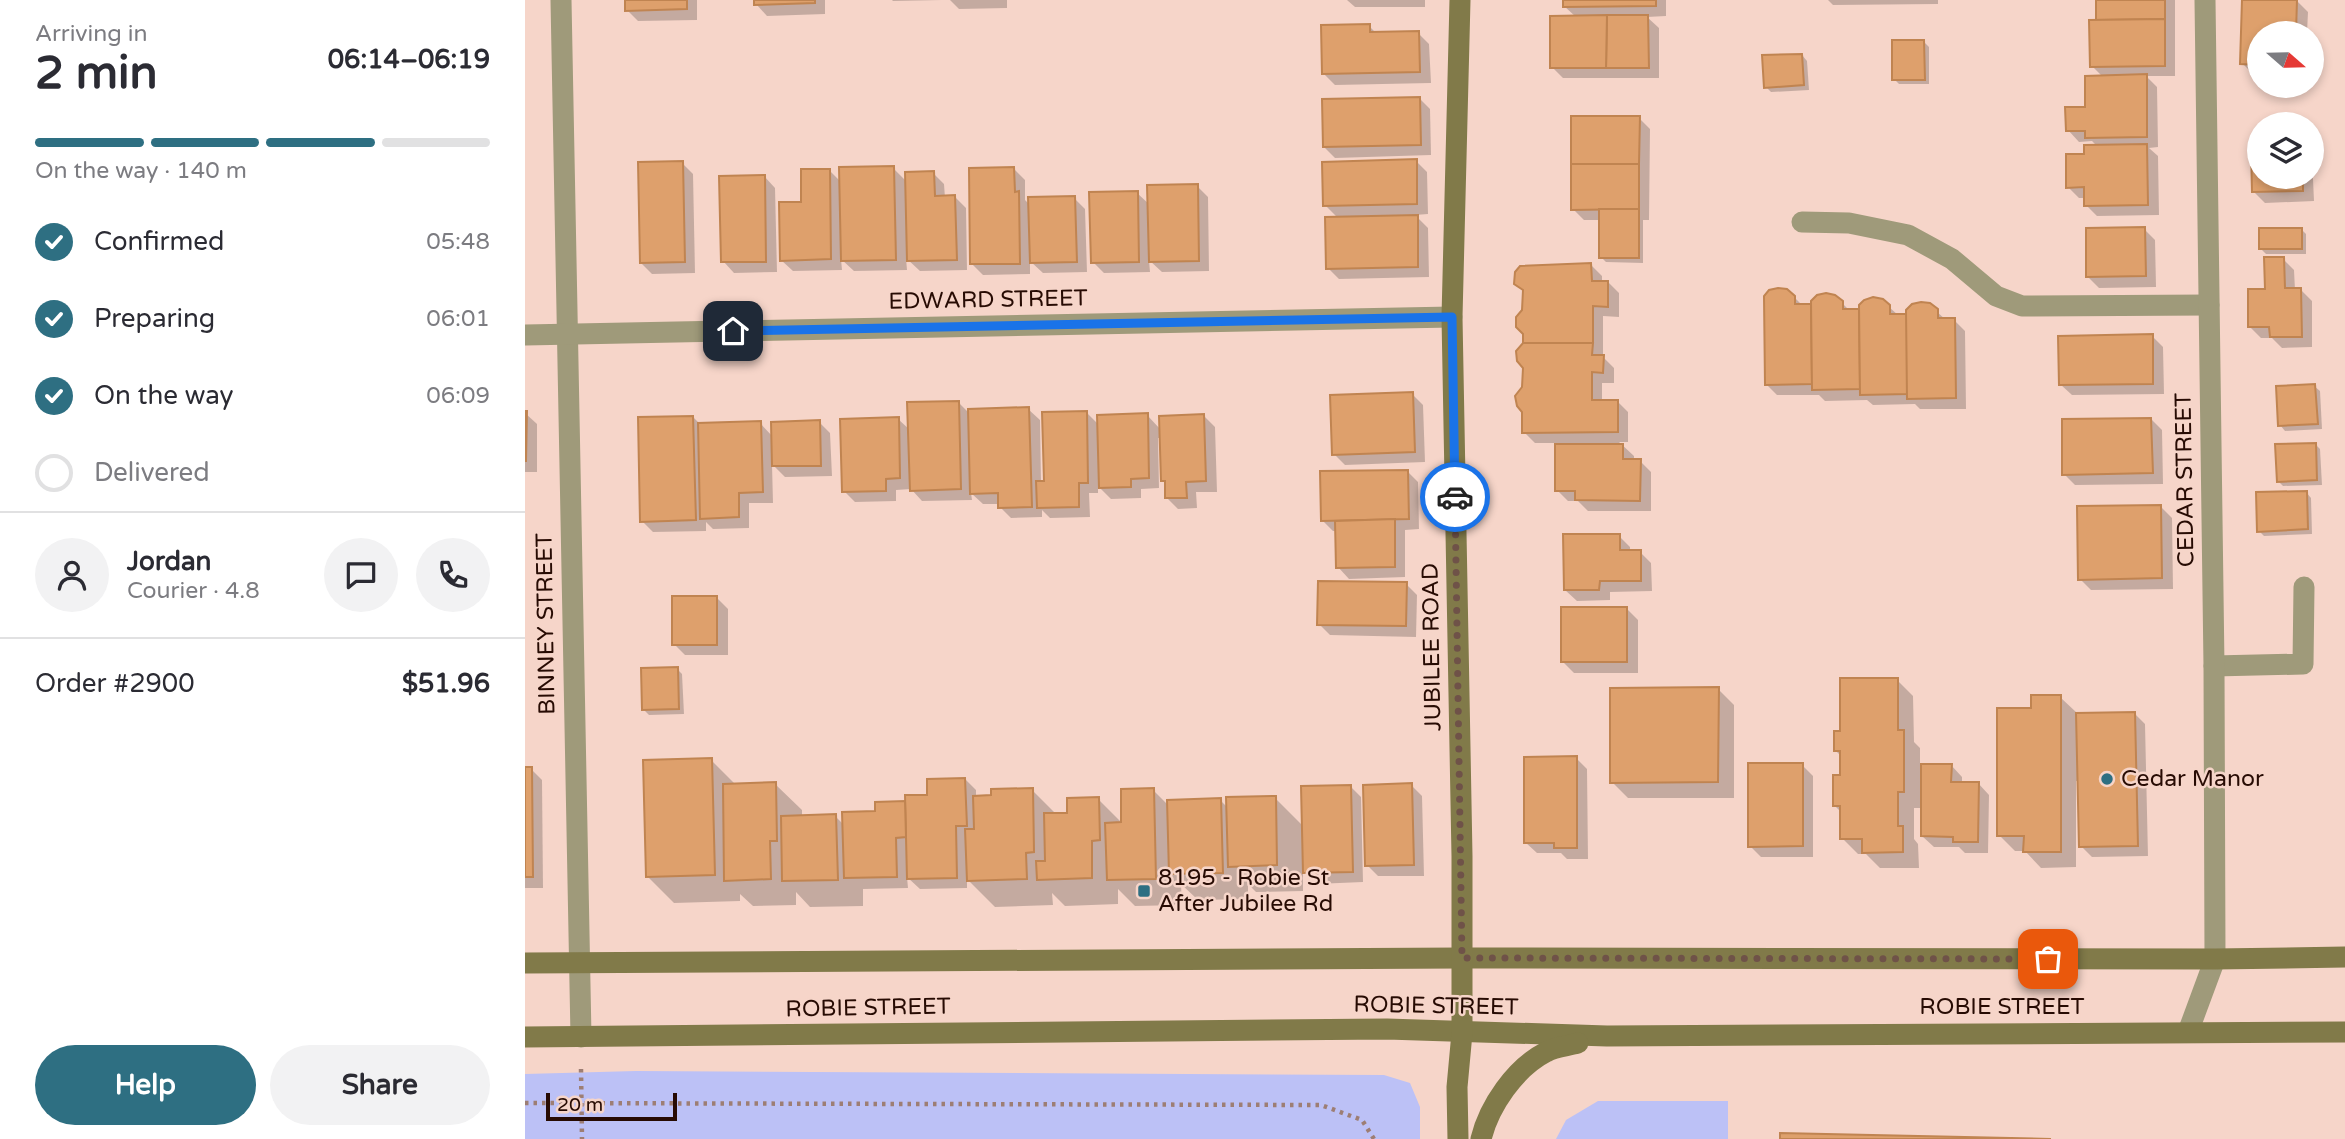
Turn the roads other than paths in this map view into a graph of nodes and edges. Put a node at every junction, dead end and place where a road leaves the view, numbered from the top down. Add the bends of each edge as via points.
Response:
1 (561, 0) edge
2 (1459, 0) edge
3 (2205, 0) edge
4 (1802, 222) dead end
5 (2209, 305) junction
6 (1452, 317) junction
7 (567, 334) junction
8 (525, 335) edge
9 (2304, 587) dead end
10 (2214, 666) junction
11 (2345, 957) edge
12 (1462, 958) junction
13 (2215, 959) junction
14 (525, 963) edge
15 (579, 963) junction
16 (1462, 1032) junction
17 (2188, 1032) junction
18 (2345, 1032) edge
19 (1607, 1036) junction
20 (525, 1037) edge
21 (581, 1037) junction
22 (1458, 1139) edge
23 (1481, 1139) edge

1 - 7 street, BINNEY STREET
2 - 6 main road, JUBILEE ROAD
3 - 5 street, CEDAR STREET
4 - 5 street via 1849,223 1908,235 1952,259 1996,296 2022,306
5 - 10 street, CEDAR STREET
6 - 7 street, EDWARD STREET
6 - 12 main road, JUBILEE ROAD
7 - 8 street, EDWARD STREET
7 - 15 street, BINNEY STREET
9 - 10 street via 2303,664
10 - 13 street, CEDAR STREET
11 - 13 main road, ROBIE STREET
12 - 13 main road, ROBIE STREET
12 - 15 main road, ROBIE STREET
12 - 16 main road, JUBILEE ROAD
13 - 17 street
14 - 15 main road, ROBIE STREET
15 - 21 street, BINNEY STREET
16 - 19 main road, ROBIE STREET
16 - 21 main road, ROBIE STREET
16 - 22 main road, JUBILEE ROAD
17 - 18 main road, ROBIE STREET
17 - 19 main road, ROBIE STREET
19 - 23 main road via 1546,1051 1537,1058 1511,1080 1485,1122
20 - 21 main road, ROBIE STREET

